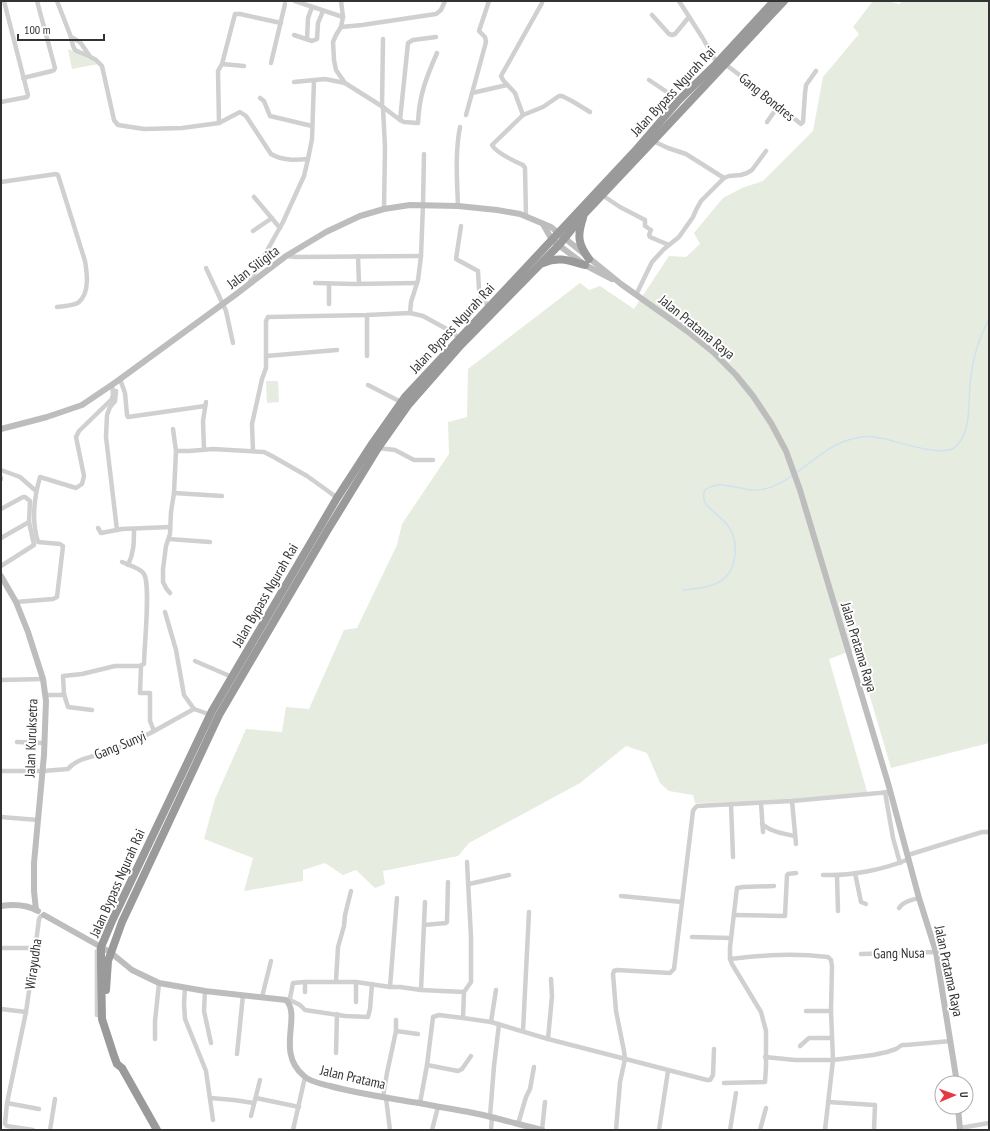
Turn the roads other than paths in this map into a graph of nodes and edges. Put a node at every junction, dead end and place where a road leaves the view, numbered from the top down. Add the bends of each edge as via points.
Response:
1 (4, 1) edge
2 (37, 1) edge
3 (57, 1) edge
4 (294, 1) edge
5 (341, 1) edge
6 (445, 1) edge
7 (489, 1) edge
8 (679, 1) edge
9 (774, 1) edge
10 (784, 1) edge
11 (542, 3) dead end
12 (285, 4) dead end
13 (312, 7) junction
14 (323, 11) junction
15 (652, 15) dead end
16 (343, 17) junction
17 (689, 17) junction
18 (281, 23) junction
19 (341, 27) junction
20 (294, 35) dead end
21 (71, 37) junction
22 (436, 37) dead end
23 (307, 39) junction
24 (383, 39) dead end
25 (437, 53) dead end
26 (89, 56) junction
27 (718, 61) junction
28 (271, 63) dead end
29 (222, 64) junction
30 (244, 66) dead end
31 (816, 71) dead end
32 (23, 78) junction
33 (314, 80) junction
34 (649, 80) dead end
35 (294, 82) dead end
36 (346, 83) junction
37 (507, 85) junction
38 (472, 93) junction
39 (260, 98) dead end
40 (679, 100) junction
41 (1, 102) edge
42 (779, 105) junction
43 (383, 106) junction
44 (590, 112) dead end
45 (466, 115) dead end
46 (523, 116) junction
47 (400, 120) junction
48 (766, 122) dead end
49 (219, 123) junction
50 (312, 126) junction
51 (460, 127) dead end
52 (653, 141) junction
53 (766, 151) dead end
54 (424, 154) dead end
55 (308, 159) junction
56 (724, 178) junction
57 (1, 182) edge
58 (602, 195) junction
59 (254, 197) dead end
60 (423, 205) junction
61 (458, 206) junction
62 (384, 209) junction
63 (586, 212) junction
64 (526, 217) junction
65 (272, 218) junction
66 (543, 224) junction
67 (461, 226) dead end
68 (280, 228) junction
69 (253, 231) dead end
70 (561, 235) junction
71 (555, 242) junction
72 (669, 245) junction
73 (286, 256) junction
74 (358, 256) junction
75 (421, 256) junction
76 (587, 262) junction
77 (540, 265) junction
78 (206, 268) dead end
79 (315, 283) dead end
80 (417, 283) junction
81 (249, 284) junction
82 (329, 284) junction
83 (359, 284) junction
84 (636, 295) junction
85 (222, 304) junction
86 (329, 304) dead end
87 (57, 307) dead end
88 (489, 307) junction
89 (410, 313) junction
90 (367, 315) junction
91 (459, 339) junction
92 (233, 343) dead end
93 (337, 350) dead end
94 (266, 356) junction
95 (367, 356) dead end
96 (116, 382) junction
97 (368, 385) dead end
98 (401, 402) junction
99 (173, 428) dead end
100 (1, 429) edge
101 (378, 448) junction
102 (204, 450) junction
103 (176, 451) junction
104 (253, 451) junction
105 (433, 460) dead end
106 (1, 470) edge
107 (36, 491) junction
108 (174, 493) junction
109 (222, 496) dead end
110 (337, 498) junction
111 (1, 509) edge
112 (29, 522) junction
113 (170, 527) junction
114 (98, 528) dead end
115 (134, 528) junction
116 (117, 530) junction
117 (1, 538) edge
118 (168, 539) junction
119 (210, 542) dead end
120 (122, 562) dead end
121 (128, 565) junction
122 (1, 566) edge
123 (1, 576) edge
124 (170, 593) dead end
125 (16, 602) junction
126 (165, 612) dead end
127 (195, 661) dead end
128 (141, 666) junction
129 (43, 678) junction
130 (232, 678) junction
131 (1, 680) edge
132 (64, 694) junction
133 (46, 695) junction
134 (194, 709) junction
135 (92, 710) dead end
136 (211, 715) junction
137 (154, 731) junction
138 (17, 742) dead end
139 (44, 743) junction
140 (1, 771) edge
141 (43, 771) junction
142 (180, 788) junction
143 (888, 792) junction
144 (792, 801) junction
145 (761, 803) junction
146 (731, 804) junction
147 (1, 816) edge
148 (38, 820) junction
149 (762, 824) junction
150 (763, 832) dead end
151 (989, 832) edge
152 (795, 836) junction
153 (796, 844) dead end
154 (732, 857) dead end
155 (909, 857) junction
156 (467, 862) dead end
157 (900, 863) junction
158 (796, 873) dead end
159 (855, 874) junction
160 (509, 875) dead end
161 (823, 875) dead end
162 (837, 876) junction
163 (448, 882) dead end
164 (469, 884) junction
165 (774, 886) dead end
166 (351, 891) dead end
167 (621, 896) dead end
168 (397, 898) dead end
169 (920, 898) junction
170 (1, 902) edge
171 (425, 902) dead end
172 (682, 902) junction
173 (866, 904) dead end
174 (1, 906) edge
175 (899, 908) dead end
176 (838, 910) dead end
177 (529, 912) dead end
178 (41, 913) junction
179 (734, 915) junction
180 (424, 925) junction
181 (692, 937) dead end
182 (731, 938) junction
183 (101, 947) junction
184 (1, 948) edge
185 (36, 948) junction
186 (110, 952) junction
187 (936, 952) junction
188 (861, 954) dead end
189 (730, 959) junction
190 (272, 961) dead end
191 (551, 979) dead end
192 (305, 982) junction
193 (336, 982) junction
194 (356, 982) junction
195 (159, 983) junction
196 (372, 984) junction
197 (390, 987) junction
198 (185, 988) junction
199 (422, 990) junction
200 (496, 990) dead end
201 (205, 991) junction
202 (305, 992) dead end
203 (464, 992) junction
204 (243, 995) junction
205 (262, 997) junction
206 (289, 1001) junction
207 (356, 1002) dead end
208 (1, 1009) edge
209 (806, 1011) dead end
210 (831, 1011) junction
211 (26, 1012) junction
212 (337, 1014) junction
213 (97, 1015) dead end
214 (463, 1018) junction
215 (396, 1020) dead end
216 (491, 1022) junction
217 (499, 1024) junction
218 (396, 1031) junction
219 (523, 1031) junction
220 (418, 1034) dead end
221 (832, 1038) junction
222 (548, 1039) junction
223 (155, 1040) dead end
224 (951, 1041) junction
225 (211, 1043) dead end
226 (800, 1046) dead end
227 (714, 1049) dead end
228 (336, 1053) dead end
229 (237, 1054) dead end
230 (471, 1056) dead end
231 (766, 1058) junction
232 (625, 1059) junction
233 (832, 1060) junction
234 (427, 1065) junction
235 (534, 1067) dead end
236 (122, 1068) junction
237 (668, 1070) junction
238 (956, 1075) edge
239 (305, 1077) junction
240 (260, 1080) dead end
241 (724, 1083) dead end
242 (736, 1093) dead end
243 (54, 1098) dead end
244 (210, 1098) junction
245 (385, 1098) junction
246 (255, 1101) junction
247 (545, 1102) dead end
248 (828, 1102) junction
249 (7, 1103) junction
250 (420, 1103) junction
251 (299, 1107) junction
252 (438, 1107) junction
253 (766, 1108) dead end
254 (39, 1109) dead end
255 (959, 1115) edge
256 (251, 1116) dead end
257 (491, 1117) junction
258 (213, 1120) dead end
259 (989, 1123) edge
260 (518, 1124) junction
261 (960, 1129) edge
262 (33, 1130) edge
263 (50, 1130) edge
264 (157, 1130) edge
265 (294, 1130) edge
266 (390, 1130) edge
267 (432, 1130) edge
268 (491, 1130) edge
269 (542, 1130) edge
270 (616, 1130) edge
271 (659, 1130) edge
272 (730, 1130) edge
273 (760, 1130) edge
274 (825, 1130) edge
275 (874, 1130) edge

1 - 32 street
2 - 32 street via 55,68
3 - 21 street
4 - 13 street
5 - 16 street
6 - 19 street via 436,14
7 - 38 street via 479,31 486,42
8 - 17 street
9 - 27 highway, Jalan Bypass Ngurah Rai
10 - 27 highway, Jalan Bypass Ngurah Rai
11 - 37 street via 502,73 501,78
12 - 18 street
13 - 14 street
13 - 23 street via 308,18
14 - 16 street
14 - 23 street via 318,23 317,39
15 - 17 street via 672,35
16 - 19 street
17 - 27 street
18 - 28 street
18 - 29 street via 235,14
19 - 36 street via 333,42 333,50 336,70
20 - 23 street
21 - 26 street via 80,42
21 - 26 street via 75,50
22 - 47 street via 408,43
24 - 43 street
25 - 47 street via 423,88 418,123
26 - 49 street via 102,66 114,120 118,125 182,128
27 - 40 highway, Jalan Bypass Ngurah Rai
27 - 42 street, Gang Bondres
27 - 52 highway, Jalan Bypass Ngurah Rai
29 - 30 street
29 - 49 street via 217,74
31 - 42 street, Gang Bondres via 806,85 802,124
32 - 41 street via 28,96
33 - 35 street
33 - 36 street via 325,79
33 - 50 street
34 - 40 street
36 - 43 street
37 - 38 street
37 - 46 street via 515,93
38 - 45 street
39 - 50 street via 264,101 270,116
40 - 70 highway, Jalan Bypass Ngurah Rai
42 - 48 street
43 - 47 street
43 - 62 street
44 - 46 street via 559,96
46 - 64 street via 492,145 525,168
49 - 55 street via 240,112 246,116 271,154 278,158
50 - 55 street
51 - 61 street via 456,155
52 - 56 street via 686,154
52 - 58 highway, Jalan Bypass Ngurah Rai
53 - 56 street via 752,170 742,175
54 - 60 street
55 - 68 street via 304,176
56 - 72 street via 701,201 683,232
57 - 87 street via 58,175 87,275 80,301
58 - 63 highway, Jalan Bypass Ngurah Rai
58 - 72 street via 645,220 645,226 651,230 650,237
59 - 65 street
60 - 61 main road, Jalan Siligita
60 - 62 main road, Jalan Siligita
60 - 75 street
61 - 64 main road, Jalan Siligita via 497,210
62 - 73 main road, Jalan Siligita via 360,216 332,229
63 - 70 highway, Jalan Bypass Ngurah Rai
63 - 76 highway via 579,230 579,240
64 - 66 main road, Jalan Siligita
65 - 68 street
65 - 69 street
66 - 70 main road, Jalan Siligita
66 - 71 main road
67 - 88 street via 456,259 478,270 481,297
68 - 81 street
70 - 71 highway, Jalan Bypass Ngurah Rai
70 - 76 main road, Jalan Pratama Raya
71 - 76 main road, Jalan Pratama Raya
71 - 77 highway, Jalan Bypass Ngurah Rai
71 - 88 highway, Jalan Bypass Ngurah Rai
72 - 84 street via 652,262
73 - 74 street
73 - 81 main road, Jalan Siligita
74 - 75 street
74 - 83 street
75 - 80 street
76 - 77 highway via 554,259
76 - 84 main road, Jalan Pratama Raya
77 - 101 highway, Jalan Bypass Ngurah Rai via 459,347 409,404
78 - 85 street
79 - 82 street
80 - 83 street
80 - 89 street
81 - 85 main road, Jalan Siligita
82 - 83 street
82 - 86 street
84 - 143 main road, Jalan Pratama Raya via 687,331 736,375 771,422 786,451 800,490
85 - 92 street
85 - 96 main road, Jalan Siligita
88 - 91 highway, Jalan Bypass Ngurah Rai
89 - 90 street
89 - 91 street via 423,316 454,333
90 - 94 street via 268,317
90 - 95 street
91 - 98 highway, Jalan Bypass Ngurah Rai
93 - 94 street
94 - 104 street via 266,368 252,424
96 - 100 main road, Jalan Siligita via 82,405
96 - 102 street via 126,393 128,417 205,404
96 - 107 street via 112,400 79,431 76,437 82,460 82,484 76,488 40,477
96 - 116 street via 115,401 107,415 106,437
97 - 98 street
98 - 110 highway, Jalan Bypass Ngurah Rai
99 - 103 street
101 - 105 street via 395,450 414,460
101 - 142 highway, Jalan Bypass Ngurah Rai via 219,715
102 - 103 street
102 - 104 street
103 - 108 street
104 - 110 street via 264,452 294,468
106 - 107 street via 20,477
107 - 125 street via 34,528 38,542 60,544 63,548 56,597
108 - 109 street
108 - 113 street
110 - 130 highway, Jalan Bypass Ngurah Rai
111 - 112 street via 25,497 30,501
112 - 117 street
112 - 122 street via 34,545
113 - 115 street
113 - 118 street
114 - 116 street via 101,533
115 - 116 street
115 - 121 street via 134,548
118 - 119 street
118 - 124 street via 163,582
120 - 121 street
121 - 128 street via 144,573 147,590 144,664
123 - 125 main road, Jalan Kuruksetra
125 - 129 main road, Jalan Kuruksetra
126 - 134 street via 176,650 184,695
127 - 130 street
128 - 132 street via 115,666 63,676
128 - 137 street via 140,693 150,693 150,721
129 - 131 street
129 - 133 main road, Jalan Kuruksetra
130 - 136 highway, Jalan Bypass Ngurah Rai
132 - 133 street
132 - 135 street via 68,707
133 - 139 main road, Jalan Kuruksetra
134 - 136 street
134 - 137 street, Gang Sunyi
136 - 142 highway, Jalan Bypass Ngurah Rai
137 - 141 street, Gang Sunyi via 109,752 72,763 68,769
138 - 139 street
139 - 141 main road, Jalan Kuruksetra
140 - 141 street
141 - 148 main road, Jalan Kuruksetra
142 - 183 highway, Jalan Bypass Ngurah Rai
142 - 186 highway, Jalan Bypass Ngurah Rai
143 - 144 street
143 - 155 main road, Jalan Pratama Raya
143 - 157 street via 893,838
144 - 145 street
144 - 152 street
145 - 146 street
145 - 149 street
146 - 154 street
146 - 172 street via 698,806 693,811
147 - 148 street
148 - 178 main road, Jalan Kuruksetra via 34,891
149 - 150 street
149 - 152 street via 772,830
151 - 155 street via 982,832
152 - 153 street
155 - 157 street
155 - 169 main road, Jalan Pratama Raya
156 - 164 street
157 - 159 street
158 - 179 street via 787,875 785,916
159 - 162 street
159 - 173 street via 861,902
160 - 164 street
161 - 162 street
162 - 176 street
163 - 180 street via 447,922
164 - 203 street via 470,982
165 - 179 street via 738,887
166 - 193 street via 338,946
167 - 172 street
168 - 197 street
169 - 175 street via 905,902
169 - 187 main road, Jalan Pratama Raya
170 - 174 street
171 - 180 street
172 - 232 street via 674,969 670,972 614,971 616,1011
174 - 178 main road via 24,905
177 - 219 street
178 - 183 main road
178 - 185 street, Wirayudha
179 - 182 street
180 - 199 street
181 - 182 street
182 - 189 street
183 - 186 main road, Jalan Bypass Ngurah Rai
183 - 213 street via 97,951
183 - 236 highway via 102,1019 117,1064
184 - 185 street
185 - 211 street, Wirayudha
186 - 195 main road via 132,970
186 - 236 highway via 106,990 107,1017
187 - 188 street, Gang Nusa
187 - 224 main road, Jalan Pratama Raya
189 - 210 street via 799,954 828,957 832,966
189 - 231 street via 762,1012 766,1031
190 - 205 street
191 - 222 street
192 - 193 street
192 - 202 street
192 - 206 street via 292,983
193 - 194 street
194 - 196 street
194 - 207 street
195 - 198 main road
195 - 223 street
196 - 197 street
196 - 212 street via 368,1017
197 - 199 street
198 - 201 main road
198 - 244 street via 185,1019 206,1071
199 - 203 street
200 - 216 street
201 - 204 main road
201 - 225 street via 204,1011
203 - 214 street
204 - 205 main road
204 - 229 street
205 - 206 main road
206 - 212 street via 305,1010
206 - 239 main road, Jalan Pratama via 289,1045 292,1059
208 - 211 street
209 - 210 street
210 - 221 street
211 - 249 street, Wirayudha
212 - 228 street
214 - 216 street
214 - 234 street via 437,1015 433,1018
215 - 218 street
216 - 217 street
217 - 219 street
217 - 257 street
218 - 220 street
218 - 245 street via 387,1073
219 - 222 street
221 - 226 street via 809,1038
221 - 233 street
222 - 232 street
224 - 233 street via 906,1045 873,1055
224 - 238 main road, Jalan Pratama Raya
227 - 237 street via 713,1075 710,1080
230 - 234 street via 458,1071
231 - 233 street
231 - 241 street via 765,1082
232 - 237 street
232 - 270 street via 620,1082
233 - 248 street
234 - 250 street
235 - 260 street via 530,1089
236 - 264 highway
237 - 271 street
239 - 245 main road, Jalan Pratama via 344,1090
239 - 251 street
240 - 246 street
242 - 272 street
243 - 263 street
244 - 246 street
244 - 258 street
245 - 250 main road, Jalan Pratama
245 - 266 street
246 - 251 street
246 - 256 street
247 - 269 street
248 - 274 street
248 - 275 street via 875,1106
249 - 254 street
249 - 262 street, Wirayudha via 6,1125
250 - 252 main road, Jalan Pratama
251 - 265 street
252 - 257 main road, Jalan Pratama
252 - 267 street
253 - 273 street
255 - 261 main road
257 - 260 main road, Jalan Pratama
257 - 268 street
259 - 261 street
260 - 269 main road, Jalan Pratama

